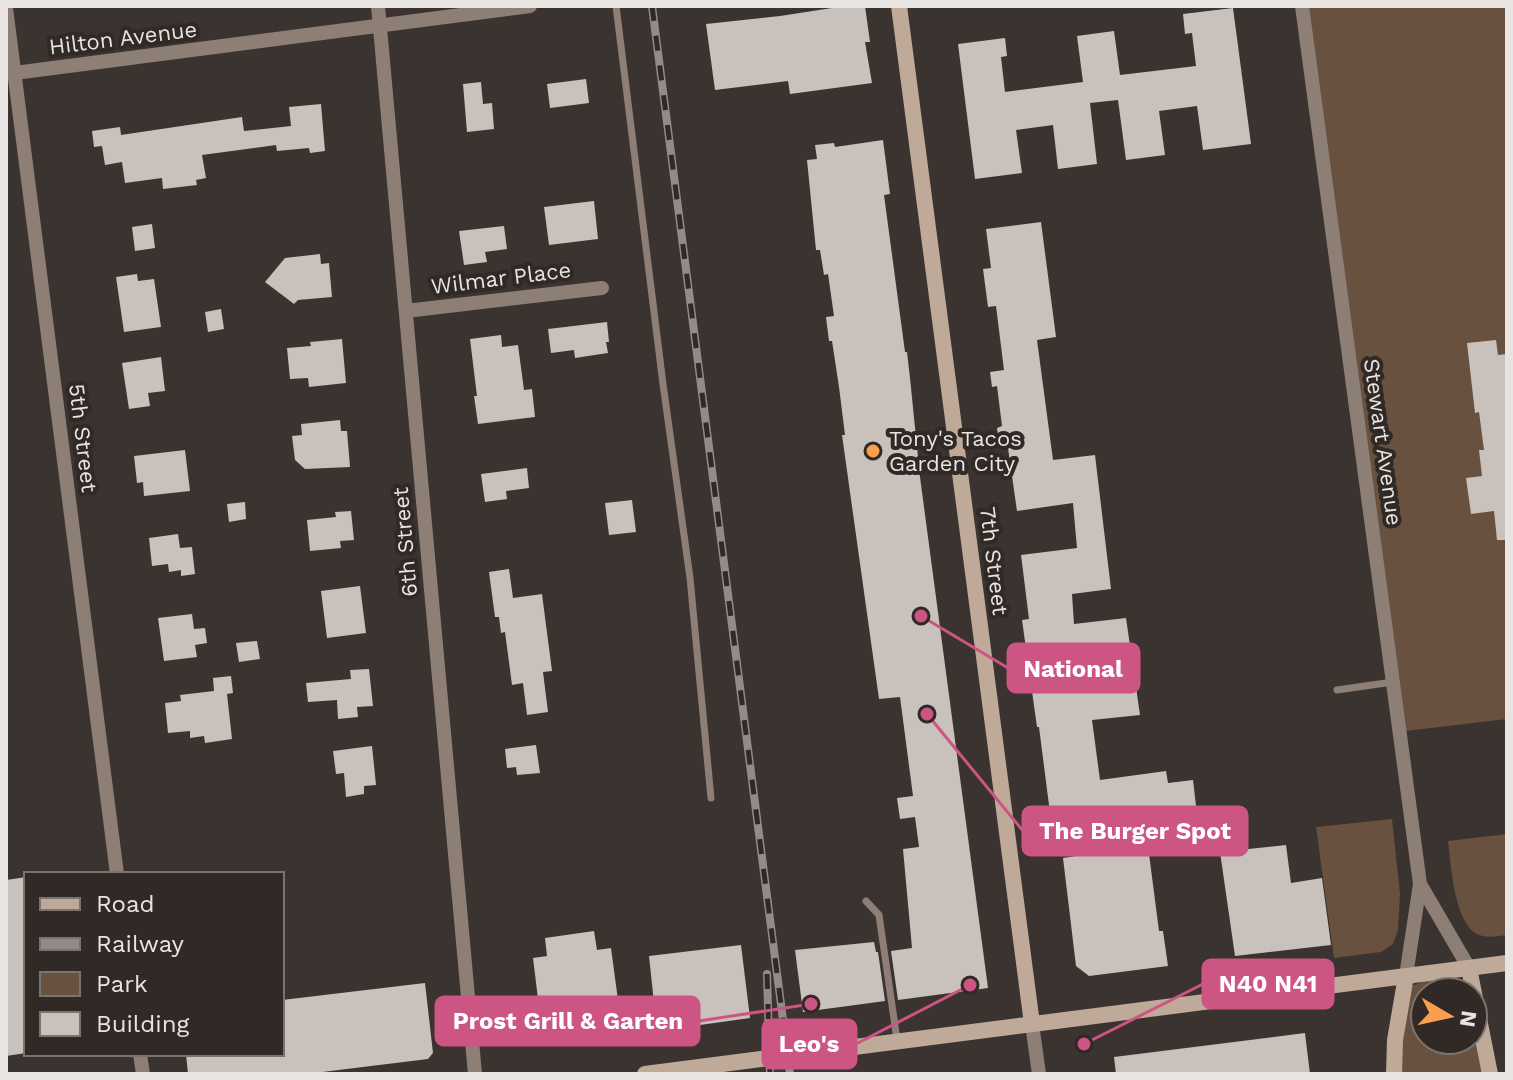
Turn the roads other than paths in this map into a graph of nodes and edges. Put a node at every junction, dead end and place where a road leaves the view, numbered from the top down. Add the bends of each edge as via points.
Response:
1 (378, 6) edge
2 (530, 6) edge
3 (616, 6) edge
4 (899, 6) edge
5 (1302, 6) edge
6 (6, 8) edge
7 (380, 27) junction
8 (10, 74) edge
9 (602, 288) dead end
10 (406, 311) junction
11 (1393, 682) junction
12 (1337, 690) dead end
13 (711, 798) dead end
14 (117, 872) edge
15 (1420, 884) junction
16 (866, 901) dead end
17 (1507, 963) edge
18 (1469, 968) junction
19 (1406, 976) junction
20 (1032, 1024) junction
21 (898, 1042) junction
22 (475, 1074) edge
23 (645, 1074) edge
24 (1039, 1074) edge
25 (1394, 1074) edge
26 (1490, 1074) edge

1 - 7 street, 6th Street
2 - 7 street, Hilton Avenue
3 - 13 lane via 690,578
4 - 20 main road, 7th Street
5 - 11 street, Stewart Avenue
6 - 8 street, 5th Street
7 - 8 street, Hilton Avenue
7 - 10 street, 6th Street
8 - 14 street, 5th Street
9 - 10 street, Wilmar Place
10 - 22 street, 6th Street
11 - 12 lane
11 - 15 street, Stewart Avenue
15 - 18 street, Stewart Avenue
15 - 19 street, Stewart Avenue
16 - 21 lane via 879,915
17 - 18 main road
18 - 19 main road
18 - 26 main road, Stewart Avenue
19 - 20 main road
19 - 25 main road, Stewart Avenue
20 - 21 main road
20 - 24 street, 7th Street
21 - 23 main road

